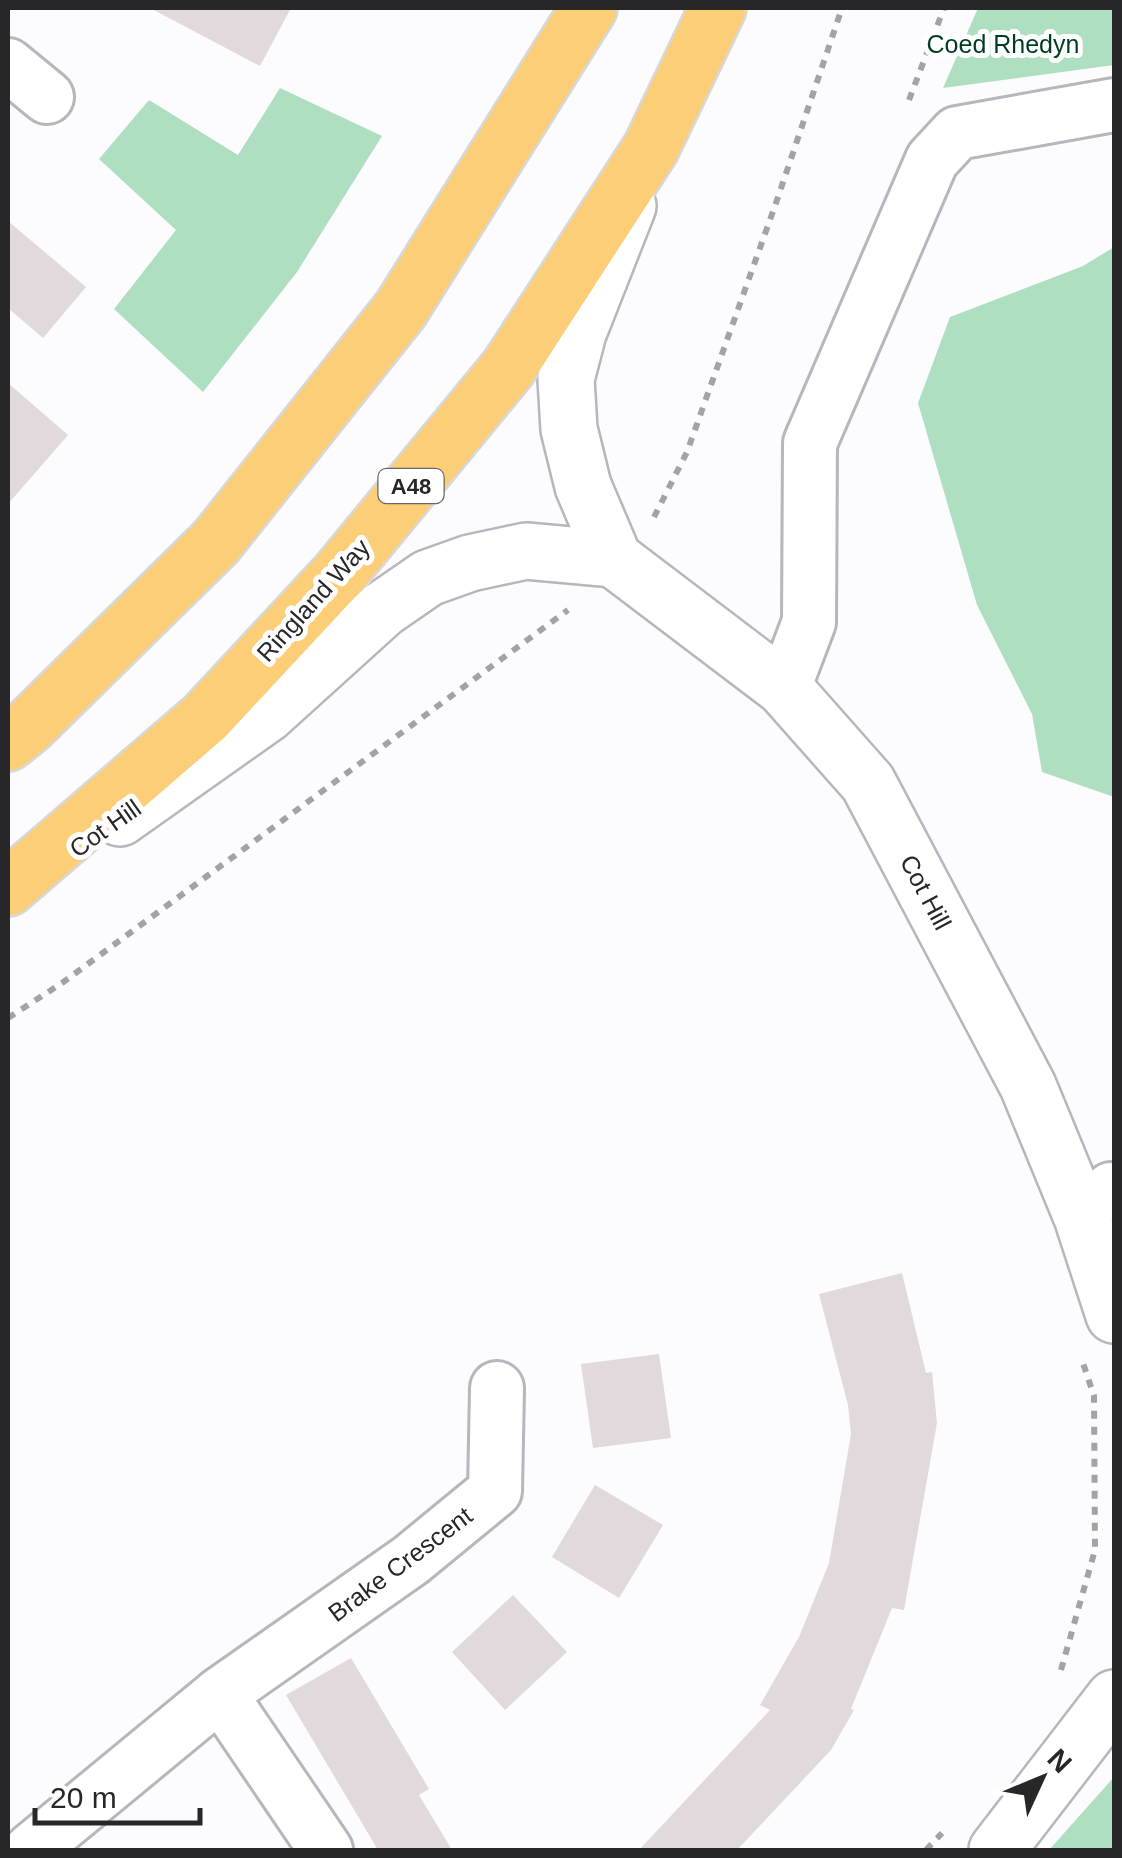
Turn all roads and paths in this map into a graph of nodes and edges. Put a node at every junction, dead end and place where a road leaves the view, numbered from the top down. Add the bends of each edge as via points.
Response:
1 (589, 8) edge
2 (718, 8) edge
3 (1114, 105) edge
4 (651, 148) junction
5 (614, 559) junction
6 (784, 688) junction
7 (8, 743) edge
8 (8, 888) edge
9 (8, 898) edge
10 (1095, 1328) edge
11 (497, 1388) dead end
12 (1054, 1683) dead end
13 (220, 1694) junction
14 (1114, 1700) edge
15 (951, 1824) dead end
16 (31, 1850) edge
17 (326, 1850) edge
18 (926, 1850) edge
19 (997, 1850) edge

1 - 7 main road via 389,325 216,542
2 - 4 main road, Ringland Way / A48
3 - 6 street via 957,133 932,160 810,443 809,622
4 - 5 street, Cot Hill via 566,379 583,486
4 - 8 main road, Ringland Way / A48 via 509,367 338,575 205,718
5 - 6 street, Cot Hill
5 - 9 street, Cot Hill via 526,551 428,578 267,714
6 - 10 street, Cot Hill via 868,783 1006,1040 1076,1202
10 - 12 path via 1094,1550
11 - 13 street, Brake Crescent via 495,1491 411,1560
13 - 16 street, Brake Crescent
13 - 17 street
14 - 19 street
15 - 18 path

